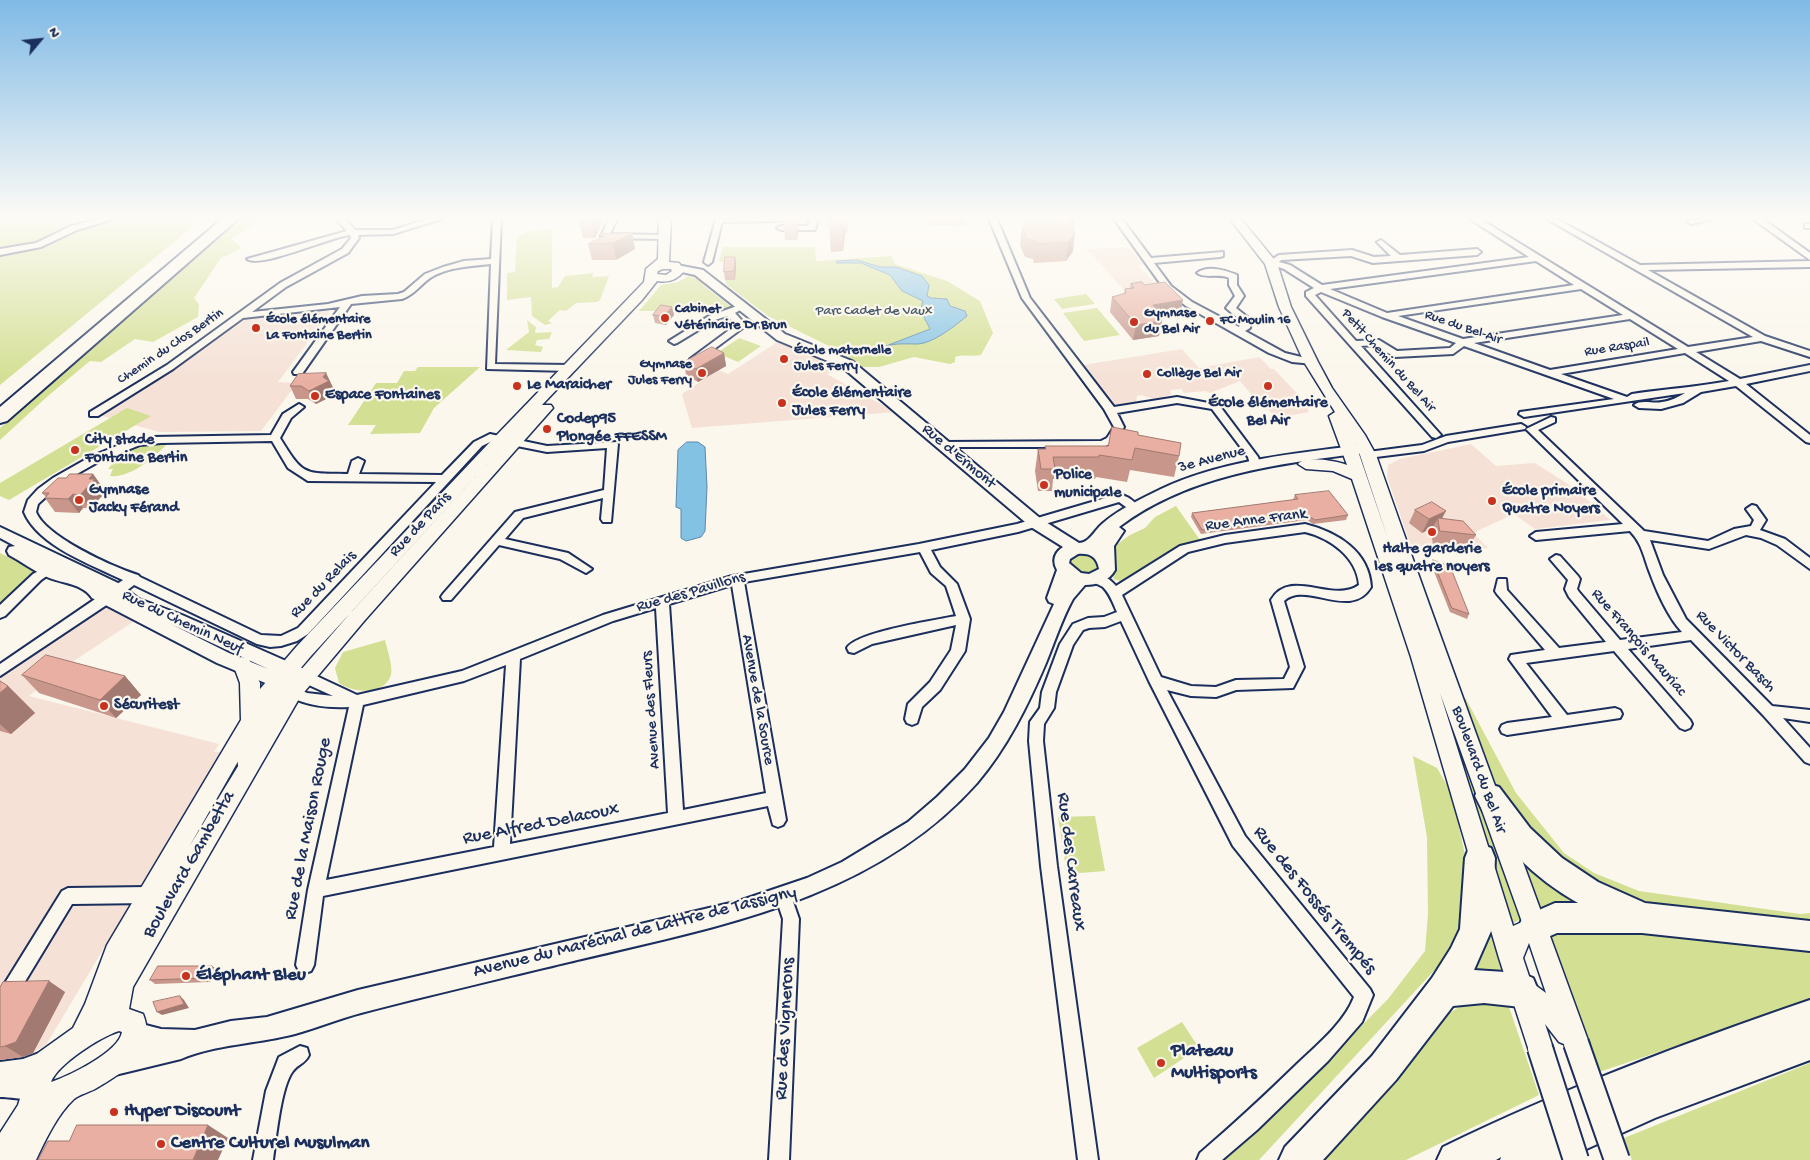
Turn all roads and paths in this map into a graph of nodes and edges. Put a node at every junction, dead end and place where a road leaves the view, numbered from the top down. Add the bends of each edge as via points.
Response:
1 (150, 273) edge
2 (168, 273) edge
3 (302, 273) edge
4 (435, 273) edge
5 (494, 273) edge
6 (666, 273) edge
7 (666, 273) edge
8 (693, 273) edge
9 (1016, 273) edge
10 (1157, 273) edge
11 (1226, 273) edge
12 (1276, 273) edge
13 (1297, 273) edge
14 (1428, 273) edge
15 (1562, 273) edge
16 (1647, 273) edge
17 (704, 276) joint
18 (1583, 286) junction
19 (1321, 288) junction
20 (348, 302) junction
21 (744, 306) junction
22 (728, 311) junction
23 (1385, 315) junction
24 (240, 316) junction
25 (1633, 316) junction
26 (1238, 330) junction
27 (1762, 338) junction
28 (1394, 339) dead end
29 (674, 341) dead end
30 (1376, 342) junction
31 (1461, 343) junction
32 (1354, 344) junction
33 (1688, 351) junction
34 (1810, 354) edge
35 (692, 361) edge
36 (1311, 362) junction
37 (570, 368) junction
38 (1810, 368) edge
39 (298, 372) edge
40 (1550, 372) junction
41 (1738, 382) junction
42 (1698, 390) junction
43 (0, 399) edge
44 (1629, 402) junction
45 (299, 407) dead end
46 (1111, 411) junction
47 (94, 414) dead end
48 (0, 417) edge
49 (1527, 423) junction
50 (1436, 434) junction
51 (275, 438) junction
52 (509, 439) junction
53 (1810, 440) edge
54 (944, 445) junction
55 (1359, 453) junction
56 (358, 461) dead end
57 (1306, 464) junction
58 (1255, 466) junction
59 (1358, 476) junction
60 (352, 478) junction
61 (447, 480) junction
62 (608, 493) junction
63 (1752, 509) dead end
64 (1131, 511) junction
65 (607, 519) dead end
66 (1036, 523) junction
67 (1637, 531) junction
68 (0, 532) edge
69 (1747, 532) junction
70 (1536, 536) dead end
71 (498, 541) junction
72 (0, 543) edge
73 (923, 547) junction
74 (1081, 548) junction
75 (1105, 559) junction
76 (1556, 559) dead end
77 (1063, 565) junction
78 (1810, 565) edge
79 (55, 566) junction
80 (586, 570) dead end
81 (134, 578) junction
82 (737, 579) junction
83 (1089, 579) junction
84 (1502, 582) dead end
85 (1115, 593) junction
86 (112, 596) junction
87 (448, 597) dead end
88 (662, 600) junction
89 (0, 613) edge
90 (1124, 614) junction
91 (964, 619) junction
92 (1693, 635) junction
93 (1617, 646) junction
94 (854, 648) dead end
95 (1556, 654) junction
96 (513, 656) junction
97 (242, 664) junction
98 (0, 671) edge
99 (290, 680) junction
100 (1156, 681) junction
101 (357, 701) junction
102 (1017, 703) junction
103 (1768, 711) junction
104 (1616, 714) dead end
105 (278, 716) joint
106 (1810, 716) edge
107 (251, 719) junction
108 (912, 719) dead end
109 (1563, 721) junction
110 (1685, 724) dead end
111 (1507, 728) dead end
112 (1810, 758) edge
113 (242, 775) junction
114 (210, 790) joint
115 (1489, 796) junction
116 (774, 798) junction
117 (676, 818) junction
118 (778, 820) dead end
119 (502, 853) junction
120 (1480, 858) junction
121 (316, 890) junction
122 (149, 895) junction
123 (784, 898) junction
124 (1642, 918) junction
125 (1534, 928) junction
126 (1810, 936) edge
127 (1510, 958) junction
128 (305, 966) dead end
129 (1444, 990) junction
130 (1521, 990) junction
131 (358, 1002) joint
132 (0, 1007) edge
133 (1810, 1017) edge
134 (127, 1026) junction
135 (83, 1035) junction
136 (195, 1042) junction
137 (1576, 1043) junction
138 (1810, 1043) edge
139 (300, 1056) dead end
140 (47, 1062) junction
141 (112, 1063) junction
142 (0, 1074) edge
143 (0, 1085) edge
144 (36, 1091) junction
145 (65, 1092) junction
146 (0, 1158) edge
147 (21, 1160) edge
148 (263, 1160) edge
149 (779, 1160) edge
150 (1088, 1160) edge
151 (1207, 1160) edge
152 (1298, 1160) edge
153 (1456, 1160) edge
154 (1519, 1160) edge
155 (1576, 1160) edge
156 (1617, 1160) edge

1 - 43 highway
2 - 48 highway
3 - 24 street, Chemin du Clos Bertin
4 - 20 street via 399,297
5 - 37 street via 490,368
6 - 37 main road, Rue de Paris via 644,291
7 - 52 main road, Rue de Paris
8 - 17 street
9 - 46 street via 1025,295
10 - 26 street via 1176,295
11 - 26 street via 1234,277 1232,285 1240,296 1231,308 1246,320 1245,328
12 - 36 main road, Boulevard du Bel Air via 1285,307
13 - 19 street, Rue du Bel-Air
14 - 19 street
15 - 18 street
16 - 27 street
17 - 21 street, Rue d'Ermont
18 - 23 street
18 - 25 street
19 - 23 street, Rue du Bel-Air
19 - 32 street, Petit Chemin du Bel Air via 1309,294
20 - 24 street
20 - 39 street
21 - 22 street
21 - 54 street, Rue d'Ermont via 782,337 826,354
22 - 29 street
22 - 35 street via 741,325
23 - 31 street, Rue du Bel-Air
24 - 47 street, Chemin du Clos Bertin via 170,367
25 - 31 street
25 - 33 street
26 - 36 street via 1261,347
27 - 33 street, Rue Raspail
27 - 34 street
28 - 30 street
30 - 31 street via 1395,354 1453,351
30 - 32 street
31 - 40 street, Rue du Bel-Air
32 - 50 street, Petit Chemin du Bel Air
33 - 40 street, Rue Raspail
33 - 41 street
36 - 55 main road, Boulevard du Bel Air via 1358,434
37 - 52 main road, Rue de Paris
38 - 41 street
40 - 44 street, Rue du Bel-Air
41 - 42 street
41 - 53 street
42 - 44 street via 1632,397
42 - 44 street via 1679,401 1661,406
44 - 49 street
44 - 49 street via 1607,410
45 - 51 street via 287,416
46 - 54 street via 1120,427 1107,443
46 - 58 street via 1177,400 1215,407 1253,457
49 - 50 street
49 - 55 street via 1446,439 1424,448
49 - 67 street, Rue Victor Basch
50 - 55 street via 1422,442
51 - 60 street via 292,466 301,474
51 - 81 street, Rue du Relais via 157,440 131,444 59,478 30,504 30,512 44,532 72,550
52 - 61 street, Rue du Relais via 490,436 482,440
52 - 62 street via 547,448 613,444
52 - 99 main road, Rue de Paris via 342,610
52 - 99 main road, Rue de Paris via 482,479
54 - 66 street, Rue d'Ermont
55 - 57 street, 3e Avenue
55 - 58 street, 3e Avenue
55 - 59 main road, Boulevard du Bel Air
55 - 115 main road, Boulevard du Bel Air
56 - 60 street
57 - 59 main road via 1336,466
57 - 75 street, 3e Avenue via 1229,478 1172,496 1140,513 1115,532 1106,545
58 - 64 street, 3e Avenue via 1179,487
59 - 120 main road, Boulevard du Bel Air via 1422,666
60 - 61 street
61 - 81 street, Rue du Relais via 303,631 284,642 257,639
62 - 65 street
62 - 71 street via 519,515
63 - 69 street via 1760,520 1755,529
64 - 66 street, Rue des Pavillons via 1128,502 1119,498
64 - 74 street, 3e Avenue via 1114,523 1096,543
66 - 73 street, Rue des Pavillons
66 - 74 street, Rue d'Ermont
66 - 77 street, Rue d'Ermont
67 - 69 street via 1709,545 1738,532
67 - 70 street
67 - 92 street, Rue Victor Basch via 1646,543 1681,622
68 - 79 street, Rue du Chemin Neuf
69 - 78 street via 1782,541
71 - 80 street via 564,556
71 - 87 street
72 - 79 street, Rue du Chemin Neuf
73 - 82 street, Rue des Pavillons
73 - 91 street via 936,570 951,584
74 - 75 street via 1098,552
74 - 77 street, 3e Avenue via 1067,552
75 - 83 street, 3e Avenue via 1107,570
76 - 93 street, Rue François Mauriac via 1574,579 1573,594
77 - 83 street
77 - 102 street, Avenue du Maréchal de Lattre de Tassigny
79 - 86 street, Rue du Chemin Neuf via 61,576 76,578 92,586 98,594
79 - 89 street
81 - 86 street
82 - 88 street, Rue des Pavillons
82 - 116 street, Avenue de la Source
83 - 85 street, Rue des Fossés Trempés via 1106,584
83 - 102 street, Avenue du Maréchal de Lattre de Tassigny via 1068,592
84 - 95 street via 1501,591
85 - 90 street, Rue des Fossés Trempés
85 - 100 street, Rue Anne Frank via 1184,549 1225,539 1305,528 1338,542 1364,572 1365,587 1346,597 1297,590 1281,594 1277,600 1297,666 1288,684 1236,685 1216,692 1191,691
86 - 97 street, Rue du Chemin Neuf via 223,658
86 - 98 street
86 - 99 street, Rue du Chemin Neuf
88 - 96 street, Rue des Pavillons
88 - 117 street, Avenue des Fleurs
90 - 100 street, Rue des Fossés Trempés
90 - 150 street, Rue des Carreaux via 1105,622 1078,627 1067,644 1043,718 1037,722 1036,741 1049,866
91 - 94 street via 868,640
91 - 108 street via 958,651 936,686 915,704
92 - 93 street
92 - 103 street, Rue Victor Basch
93 - 95 street
93 - 110 street, Rue François Mauriac
95 - 109 street via 1516,659
96 - 101 street, Rue des Pavillons via 464,676
96 - 119 street
97 - 99 street, Rue du Chemin Neuf
97 - 107 main road via 250,683
99 - 101 street
99 - 101 street, Rue des Pavillons via 305,698 330,702
99 - 105 main road, Rue de Paris
99 - 107 main road, Rue de Paris
99 - 113 street via 249,748
100 - 151 street, Rue des Fossés Trempés via 1239,841 1364,995 1356,1016 1322,1054
101 - 121 street, Rue de la Maison Rouge
102 - 123 street, Avenue du Maréchal de Lattre de Tassigny via 985,759 937,810 900,840 868,860
103 - 106 street
103 - 112 street, Rue Victor Basch
104 - 109 street
105 - 113 main road, Boulevard Gambetta
107 - 114 main road, Rue de Paris
109 - 111 street
113 - 134 main road, Boulevard Gambetta via 124,978 118,1001
114 - 122 main road, Boulevard Gambetta
115 - 124 highway via 1520,839 1550,869 1584,892
115 - 125 main road, Boulevard du Bel Air
116 - 117 street, Rue Alfred Delacoux
116 - 118 street, Avenue de la Source
117 - 119 street, Rue Alfred Delacoux
119 - 121 street, Rue Alfred Delacoux
120 - 127 main road, Boulevard du Bel Air
120 - 129 highway via 1476,929 1471,945
121 - 128 street, Rue de la Maison Rouge
122 - 132 street via 68,896
122 - 135 main road, Boulevard Gambetta via 114,952 96,1009
123 - 131 street, Avenue du Maréchal de Lattre de Tassigny
123 - 149 street, Rue des Vignerons via 791,920
124 - 125 highway via 1555,918
124 - 126 highway
125 - 127 main road via 1520,935
125 - 137 main road, Boulevard du Bel Air
127 - 130 main road, Boulevard du Bel Air
129 - 130 highway via 1484,986
129 - 152 highway via 1384,1068
130 - 137 main road via 1552,1013
130 - 155 main road, Boulevard du Bel Air, bridge
131 - 136 street, Avenue du Maréchal de Lattre de Tassigny via 267,1029
133 - 153 highway via 1713,1050 1539,1119
134 - 135 main road via 101,1024
134 - 136 street, Avenue du Maréchal de Lattre de Tassigny via 161,1041
134 - 141 main road via 130,1047
135 - 140 main road
136 - 141 street
137 - 156 main road, Boulevard du Bel Air, bridge
138 - 154 highway via 1649,1102
139 - 148 street via 286,1064 275,1091
140 - 142 street via 23,1071
140 - 144 main road via 38,1078
141 - 145 main road
143 - 144 street via 23,1085
144 - 145 main road via 45,1098
144 - 146 main road via 21,1126
145 - 147 main road via 41,1120

